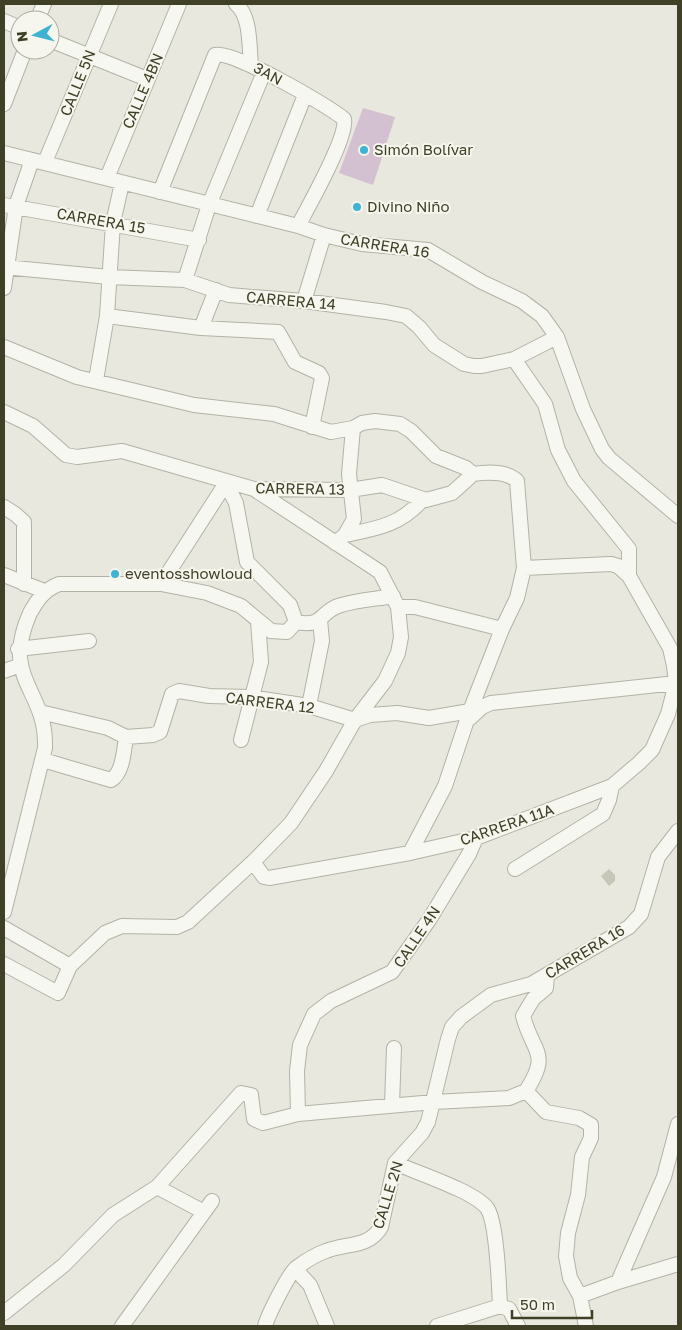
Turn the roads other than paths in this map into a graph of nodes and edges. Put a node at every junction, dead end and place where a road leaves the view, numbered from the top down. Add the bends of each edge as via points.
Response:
1 (111, 4) edge
2 (179, 4) edge
3 (236, 4) edge
4 (60, 44) edge
5 (88, 55) junction
6 (21, 60) edge
7 (251, 65) junction
8 (264, 72) junction
9 (147, 79) junction
10 (305, 95) junction
11 (4, 104) edge
12 (4, 154) edge
13 (39, 161) junction
14 (107, 178) junction
15 (122, 183) junction
16 (160, 192) junction
17 (10, 205) edge
18 (209, 205) junction
19 (257, 216) junction
20 (113, 223) junction
21 (298, 226) junction
22 (324, 235) junction
23 (199, 240) junction
24 (6, 267) edge
25 (110, 277) junction
26 (185, 280) junction
27 (4, 288) edge
28 (216, 290) junction
29 (304, 301) junction
30 (107, 316) junction
31 (201, 328) junction
32 (557, 337) junction
33 (4, 347) edge
34 (514, 359) junction
35 (96, 380) junction
36 (4, 412) edge
37 (312, 426) junction
38 (354, 428) junction
39 (472, 474) junction
40 (226, 483) junction
41 (254, 489) junction
42 (350, 490) junction
43 (422, 500) junction
44 (4, 507) edge
45 (678, 516) edge
46 (340, 539) junction
47 (524, 568) junction
48 (4, 575) edge
49 (629, 576) junction
50 (24, 584) junction
51 (161, 584) junction
52 (44, 591) junction
53 (395, 602) junction
54 (320, 620) junction
55 (258, 621) junction
56 (296, 622) junction
57 (502, 628) junction
58 (89, 641) dead end
59 (18, 650) junction
60 (18, 666) junction
61 (4, 671) edge
62 (676, 683) junction
63 (250, 697) junction
64 (309, 706) junction
65 (40, 712) junction
66 (470, 715) junction
67 (355, 720) junction
68 (126, 737) junction
69 (241, 740) dead end
70 (43, 760) junction
71 (612, 786) junction
72 (678, 831) edge
73 (476, 838) junction
74 (410, 853) junction
75 (253, 862) junction
76 (515, 868) dead end
77 (4, 910) edge
78 (4, 928) edge
79 (4, 964) edge
80 (70, 966) junction
81 (547, 975) junction
82 (394, 1048) dead end
83 (526, 1091) junction
84 (434, 1102) junction
85 (392, 1105) junction
86 (298, 1114) junction
87 (678, 1124) edge
88 (395, 1163) junction
89 (157, 1187) junction
90 (678, 1264) edge
91 (295, 1269) junction
92 (618, 1282) junction
93 (580, 1296) junction
94 (500, 1306) junction
95 (4, 1313) edge
96 (122, 1326) edge
97 (266, 1326) edge
98 (327, 1326) edge
99 (437, 1326) edge
100 (518, 1326) edge
101 (586, 1326) edge

1 - 5 street, CALLE 5N
2 - 9 street, CALLE 4BN
3 - 7 street via 247,24
4 - 5 street
5 - 9 street
5 - 13 street, CALLE 5N
6 - 11 street
7 - 8 street, 3AN
7 - 16 street, 3AN via 225,54 215,55
8 - 10 street, 3AN
8 - 18 street
9 - 14 street, CALLE 4BN
10 - 19 street
10 - 21 street, 3AN via 338,114 345,125 312,202
12 - 13 street, CARRERA 16
13 - 14 street, CARRERA 16
13 - 17 street, CALLE 5N
14 - 15 street, CARRERA 16
15 - 16 street, CARRERA 16
15 - 20 street
16 - 18 street, CARRERA 16
17 - 20 street, CARRERA 15
17 - 24 street, CALLE 5N
18 - 19 street, CARRERA 16
18 - 23 street
19 - 21 street, CARRERA 16
20 - 23 street, CARRERA 15
20 - 25 street
21 - 22 street, CARRERA 16
22 - 29 street
22 - 32 street, CARRERA 16 via 362,244 428,250 522,301 542,316
23 - 26 street
24 - 25 street, CARRERA 14
24 - 27 street, CALLE 5N
25 - 26 street, CARRERA 14
25 - 30 street
26 - 28 street, CARRERA 14
28 - 29 street, CARRERA 14 via 238,296
28 - 31 street
29 - 34 street, CARRERA 14 via 406,316 434,345 464,364 482,366
30 - 31 street
30 - 35 street
31 - 37 street via 262,330 281,334 295,362 319,373 322,378
32 - 34 street, CARRERA 14
32 - 45 street, CARRERA 16 via 583,409 602,449
33 - 35 street via 77,377
34 - 49 street via 545,404 558,450 574,481 629,549
35 - 37 street via 194,405 274,414
36 - 40 street, CARRERA 13 via 33,426 66,455 77,457 122,451
37 - 38 street via 331,432
38 - 39 street via 375,421 400,424 436,456 466,468
38 - 42 street
39 - 43 street via 452,493
39 - 47 street via 503,474 517,481
40 - 41 street, CARRERA 13
40 - 51 street
40 - 56 street via 236,503 247,562 290,605
41 - 42 street, CARRERA 13
41 - 46 street
42 - 43 street, CARRERA 13 via 386,486
42 - 46 street via 354,519
43 - 46 street via 400,520
44 - 50 street via 24,522
46 - 53 street via 380,572
47 - 49 street via 611,564
47 - 57 street via 518,598
48 - 50 street
49 - 62 street via 670,648
50 - 52 street
51 - 52 street via 59,584
51 - 55 street via 234,602
52 - 59 street via 22,629
53 - 54 street via 340,605
53 - 57 street
53 - 67 street via 401,636 398,653 385,681
54 - 56 street via 307,624
54 - 64 street via 322,641
55 - 56 street via 271,631 287,632
55 - 63 street via 261,662
57 - 66 street
58 - 59 street
59 - 60 street
60 - 61 street
60 - 65 street
62 - 66 street via 491,703
62 - 71 street, CARRERA 11A via 668,714 652,750
63 - 64 street, CARRERA 12
63 - 68 street, CARRERA 12 via 179,691 172,694 160,732
63 - 69 street
64 - 67 street, CARRERA 12
65 - 68 street via 108,728
65 - 70 street via 45,734
66 - 67 street via 429,718 397,713
66 - 74 street via 446,786
67 - 75 street via 291,823
68 - 70 street via 117,775 111,780
70 - 77 street
71 - 73 street, CARRERA 11A
71 - 76 street via 603,814
72 - 81 street, CARRERA 16 via 658,857 641,914 629,927
73 - 74 street, CARRERA 11A
73 - 86 street, CALLE 4N via 429,920 392,972 331,1001 314,1014 300,1045
74 - 75 street, CARRERA 11A via 269,878 264,877
75 - 80 street via 182,926 122,926 100,937
78 - 80 street
79 - 80 street via 58,993
81 - 83 street via 546,988 532,999 523,1016 541,1059
81 - 84 street, CARRERA 16 via 524,986 490,995 452,1026
82 - 85 street
83 - 84 street via 509,1098
83 - 93 street via 546,1112 579,1118 591,1125 591,1138 582,1157 566,1256 570,1278
84 - 85 street
84 - 88 street, CALLE 2N via 422,1133
85 - 86 street
86 - 89 street via 258,1122 254,1118 251,1095 241,1093
87 - 92 street via 664,1177
88 - 91 street, CALLE 2N via 377,1235 357,1244 326,1250
88 - 94 street via 476,1198 488,1209 493,1228
89 - 95 street via 113,1215 64,1265
89 - 96 street via 208,1206
90 - 92 street
91 - 97 street, CALLE 2N
91 - 98 street via 310,1285
92 - 93 street
93 - 101 street
94 - 99 street
94 - 100 street via 509,1309

